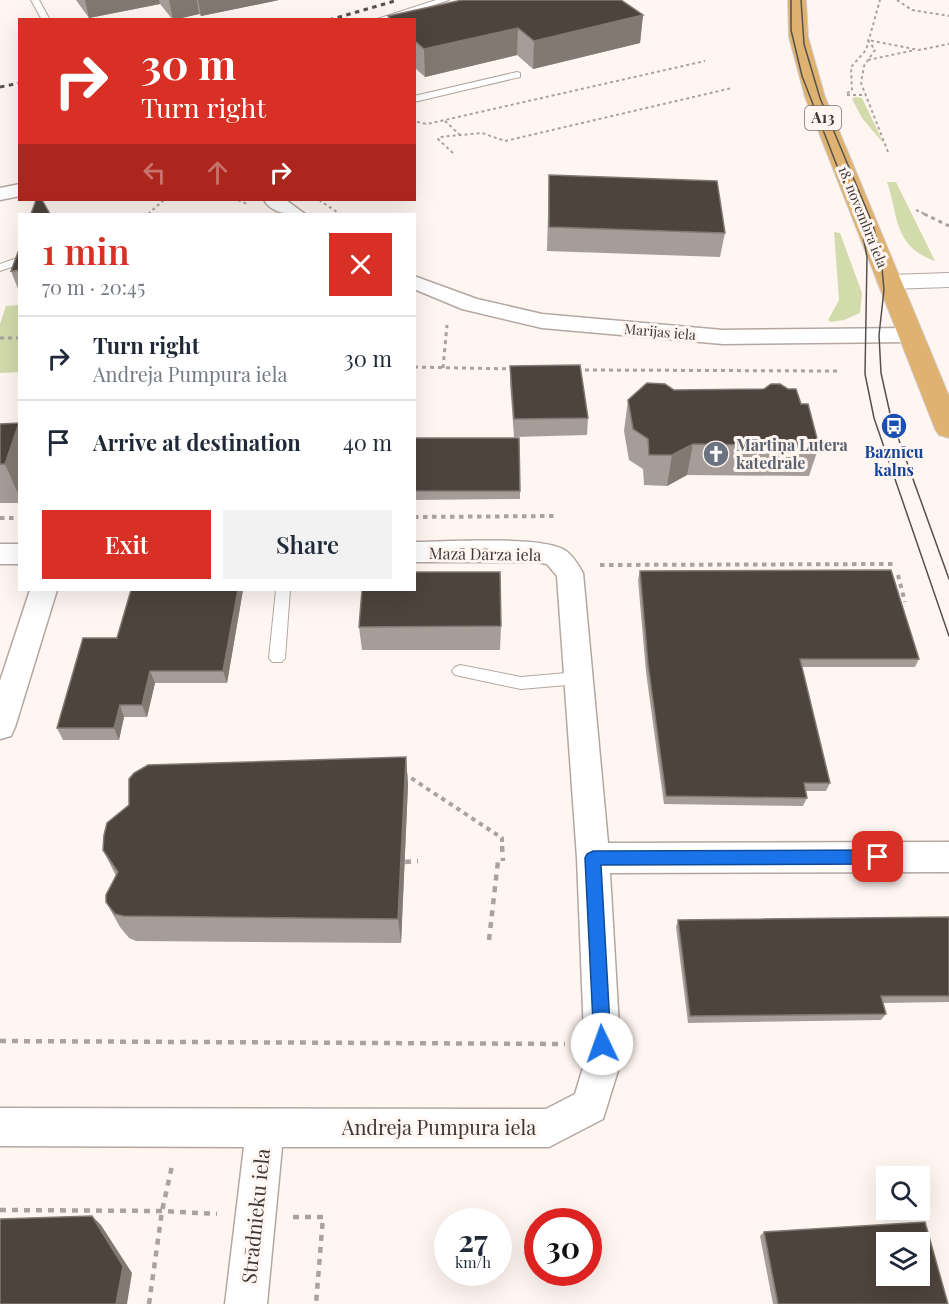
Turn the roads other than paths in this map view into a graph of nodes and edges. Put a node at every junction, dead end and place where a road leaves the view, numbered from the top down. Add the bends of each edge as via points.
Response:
1 (35, 0) edge
2 (445, 0) edge
3 (797, 0) edge
4 (45, 18) edge
5 (385, 18) edge
6 (517, 75) dead end
7 (416, 99) edge
8 (18, 190) edge
9 (0, 194) edge
10 (280, 201) edge
11 (294, 213) edge
12 (18, 261) edge
13 (0, 268) edge
14 (949, 280) edge
15 (890, 282) junction
16 (416, 283) edge
17 (911, 335) junction
18 (941, 387) edge
19 (949, 429) edge
20 (416, 552) edge
21 (0, 554) edge
22 (18, 554) edge
23 (560, 561) joint
24 (43, 591) edge
25 (283, 591) edge
26 (277, 658) dead end
27 (460, 671) dead end
28 (578, 678) junction
29 (0, 727) edge
30 (949, 857) edge
31 (593, 858) junction
32 (0, 1127) edge
33 (265, 1128) junction
34 (246, 1304) edge

1 - 4 lane
2 - 5 lane
3 - 15 main road, 18. novembra iela / A13 via 801,50 815,97
6 - 7 lane
8 - 9 street
10 - 11 street
12 - 13 lane
14 - 15 street
15 - 17 main road, 18. novembra iela / A13
16 - 17 street, Marijas iela via 470,304 542,321 723,337
17 - 18 main road, 18. novembra iela / A13
18 - 19 main road, 18. novembra iela / A13
20 - 23 street, Mazā Dārza iela via 536,552
21 - 22 street
23 - 28 street, Andreja Pumpura iela via 570,573
24 - 29 street
25 - 26 lane
27 - 28 lane via 521,683
28 - 31 street, Andreja Pumpura iela
30 - 31 street
31 - 33 street, Andreja Pumpura iela via 603,1061 590,1106 549,1128
32 - 33 street, Andreja Pumpura iela
33 - 34 street, Strādnieku iela

